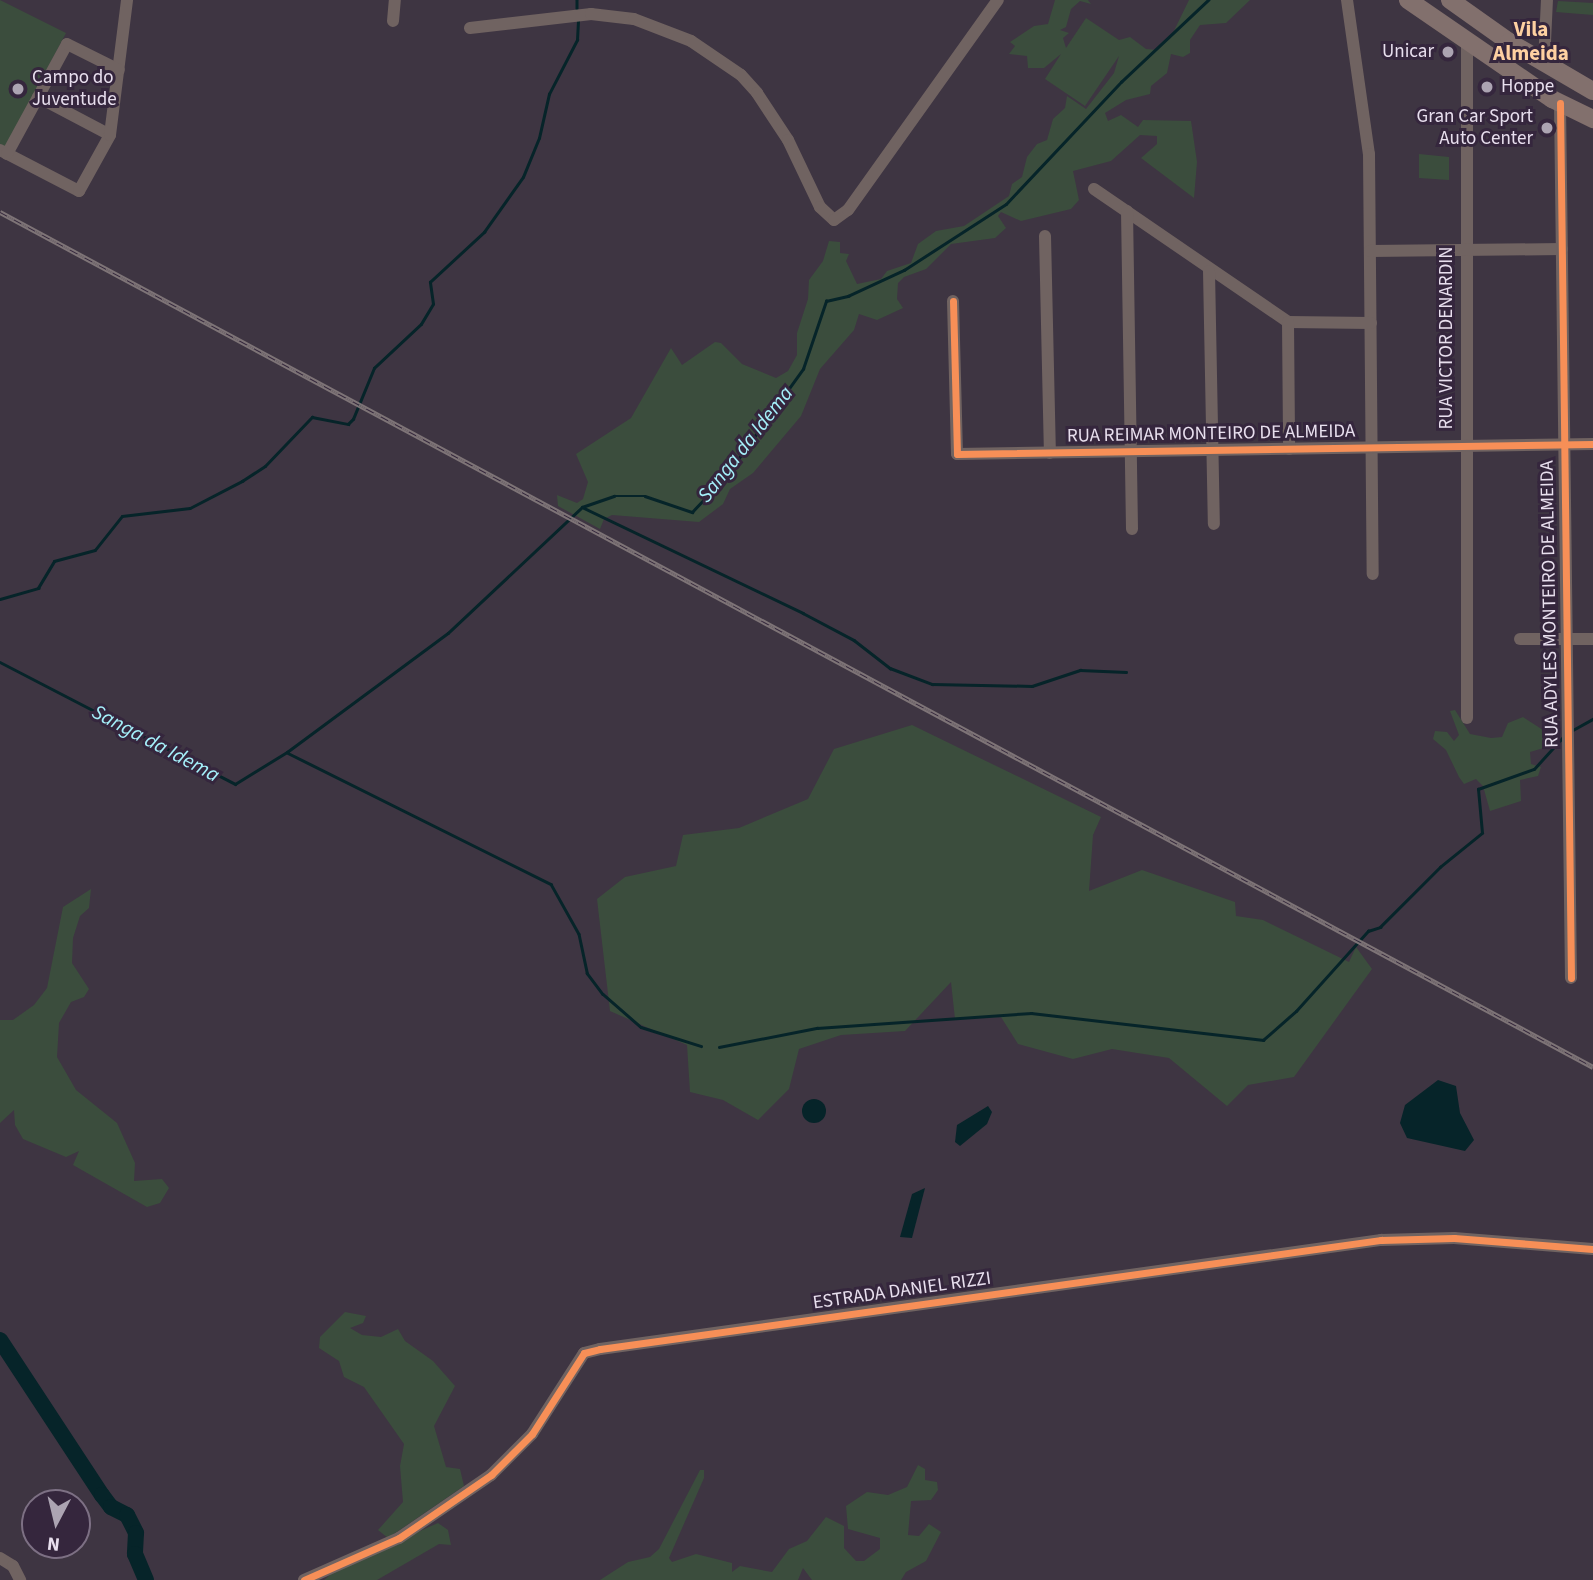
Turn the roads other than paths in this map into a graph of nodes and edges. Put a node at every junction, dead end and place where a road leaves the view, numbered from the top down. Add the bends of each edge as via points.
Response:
1 (127, 0) edge
2 (395, 0) edge
3 (998, 0) edge
4 (1347, 0) edge
5 (1408, 0) edge
6 (1425, 0) edge
7 (1450, 0) edge
8 (1547, 0) edge
9 (393, 21) dead end
10 (470, 28) dead end
11 (1467, 42) junction
12 (1509, 42) junction
13 (1544, 63) junction
14 (119, 70) junction
15 (1593, 91) edge
16 (38, 97) junction
17 (1560, 103) junction
18 (1593, 119) edge
19 (110, 135) junction
20 (4, 152) edge
21 (1094, 189) dead end
22 (1127, 211) junction
23 (1045, 236) dead end
24 (1562, 249) junction
25 (1465, 250) junction
26 (1370, 251) junction
27 (1209, 271) junction
28 (953, 301) dead end
29 (1288, 322) junction
30 (1371, 323) junction
31 (1564, 444) junction
32 (1593, 444) edge
33 (1466, 446) junction
34 (1372, 447) junction
35 (1289, 449) junction
36 (1213, 450) junction
37 (1129, 451) junction
38 (1050, 453) junction
39 (1214, 524) dead end
40 (1132, 529) dead end
41 (1373, 574) dead end
42 (1520, 639) dead end
43 (1567, 639) junction
44 (1593, 639) edge
45 (1468, 718) dead end
46 (1571, 978) dead end
47 (1593, 1250) edge
48 (0, 1558) edge
49 (20, 1580) edge
50 (304, 1580) edge

1 - 14 street
2 - 9 street
3 - 10 street via 848,210 834,220 820,207 774,117 741,75 663,28 585,14
4 - 26 street via 1369,154
5 - 11 highway
6 - 12 highway via 1499,41
7 - 12 highway
8 - 13 street
11 - 17 highway
11 - 25 street, RUA VICTOR DENARDIN
12 - 13 highway
13 - 15 highway
14 - 16 street via 67,44
14 - 19 street
16 - 19 street
16 - 20 street
17 - 18 highway
17 - 24 street, RUA ADYLES MONTEIRO DE ALMEIDA
19 - 20 street via 79,191
21 - 22 street
22 - 27 street
22 - 37 street
23 - 38 street
24 - 25 street
24 - 31 street, RUA ADYLES MONTEIRO DE ALMEIDA
25 - 26 street
25 - 33 street, RUA VICTOR DENARDIN
26 - 30 street
27 - 29 street
27 - 36 street
28 - 38 street, RUA REIMAR MONTEIRO DE ALMEIDA via 957,454
29 - 30 street
29 - 35 street
30 - 34 street
31 - 32 street, RUA REIMAR MONTEIRO DE ALMEIDA
31 - 33 street, RUA REIMAR MONTEIRO DE ALMEIDA
31 - 43 street, RUA ADYLES MONTEIRO DE ALMEIDA
33 - 34 street, RUA REIMAR MONTEIRO DE ALMEIDA
33 - 45 street, RUA VICTOR DENARDIN
34 - 35 street, RUA REIMAR MONTEIRO DE ALMEIDA
34 - 41 street
35 - 36 street, RUA REIMAR MONTEIRO DE ALMEIDA
36 - 37 street, RUA REIMAR MONTEIRO DE ALMEIDA
36 - 39 street
37 - 38 street, RUA REIMAR MONTEIRO DE ALMEIDA
37 - 40 street
42 - 43 street
43 - 44 street
43 - 46 street, RUA ADYLES MONTEIRO DE ALMEIDA
47 - 50 street, ESTRADA DANIEL RIZZI via 1454,1238 1381,1240 584,1353 532,1434 491,1475 399,1538
48 - 49 street via 13,1566

